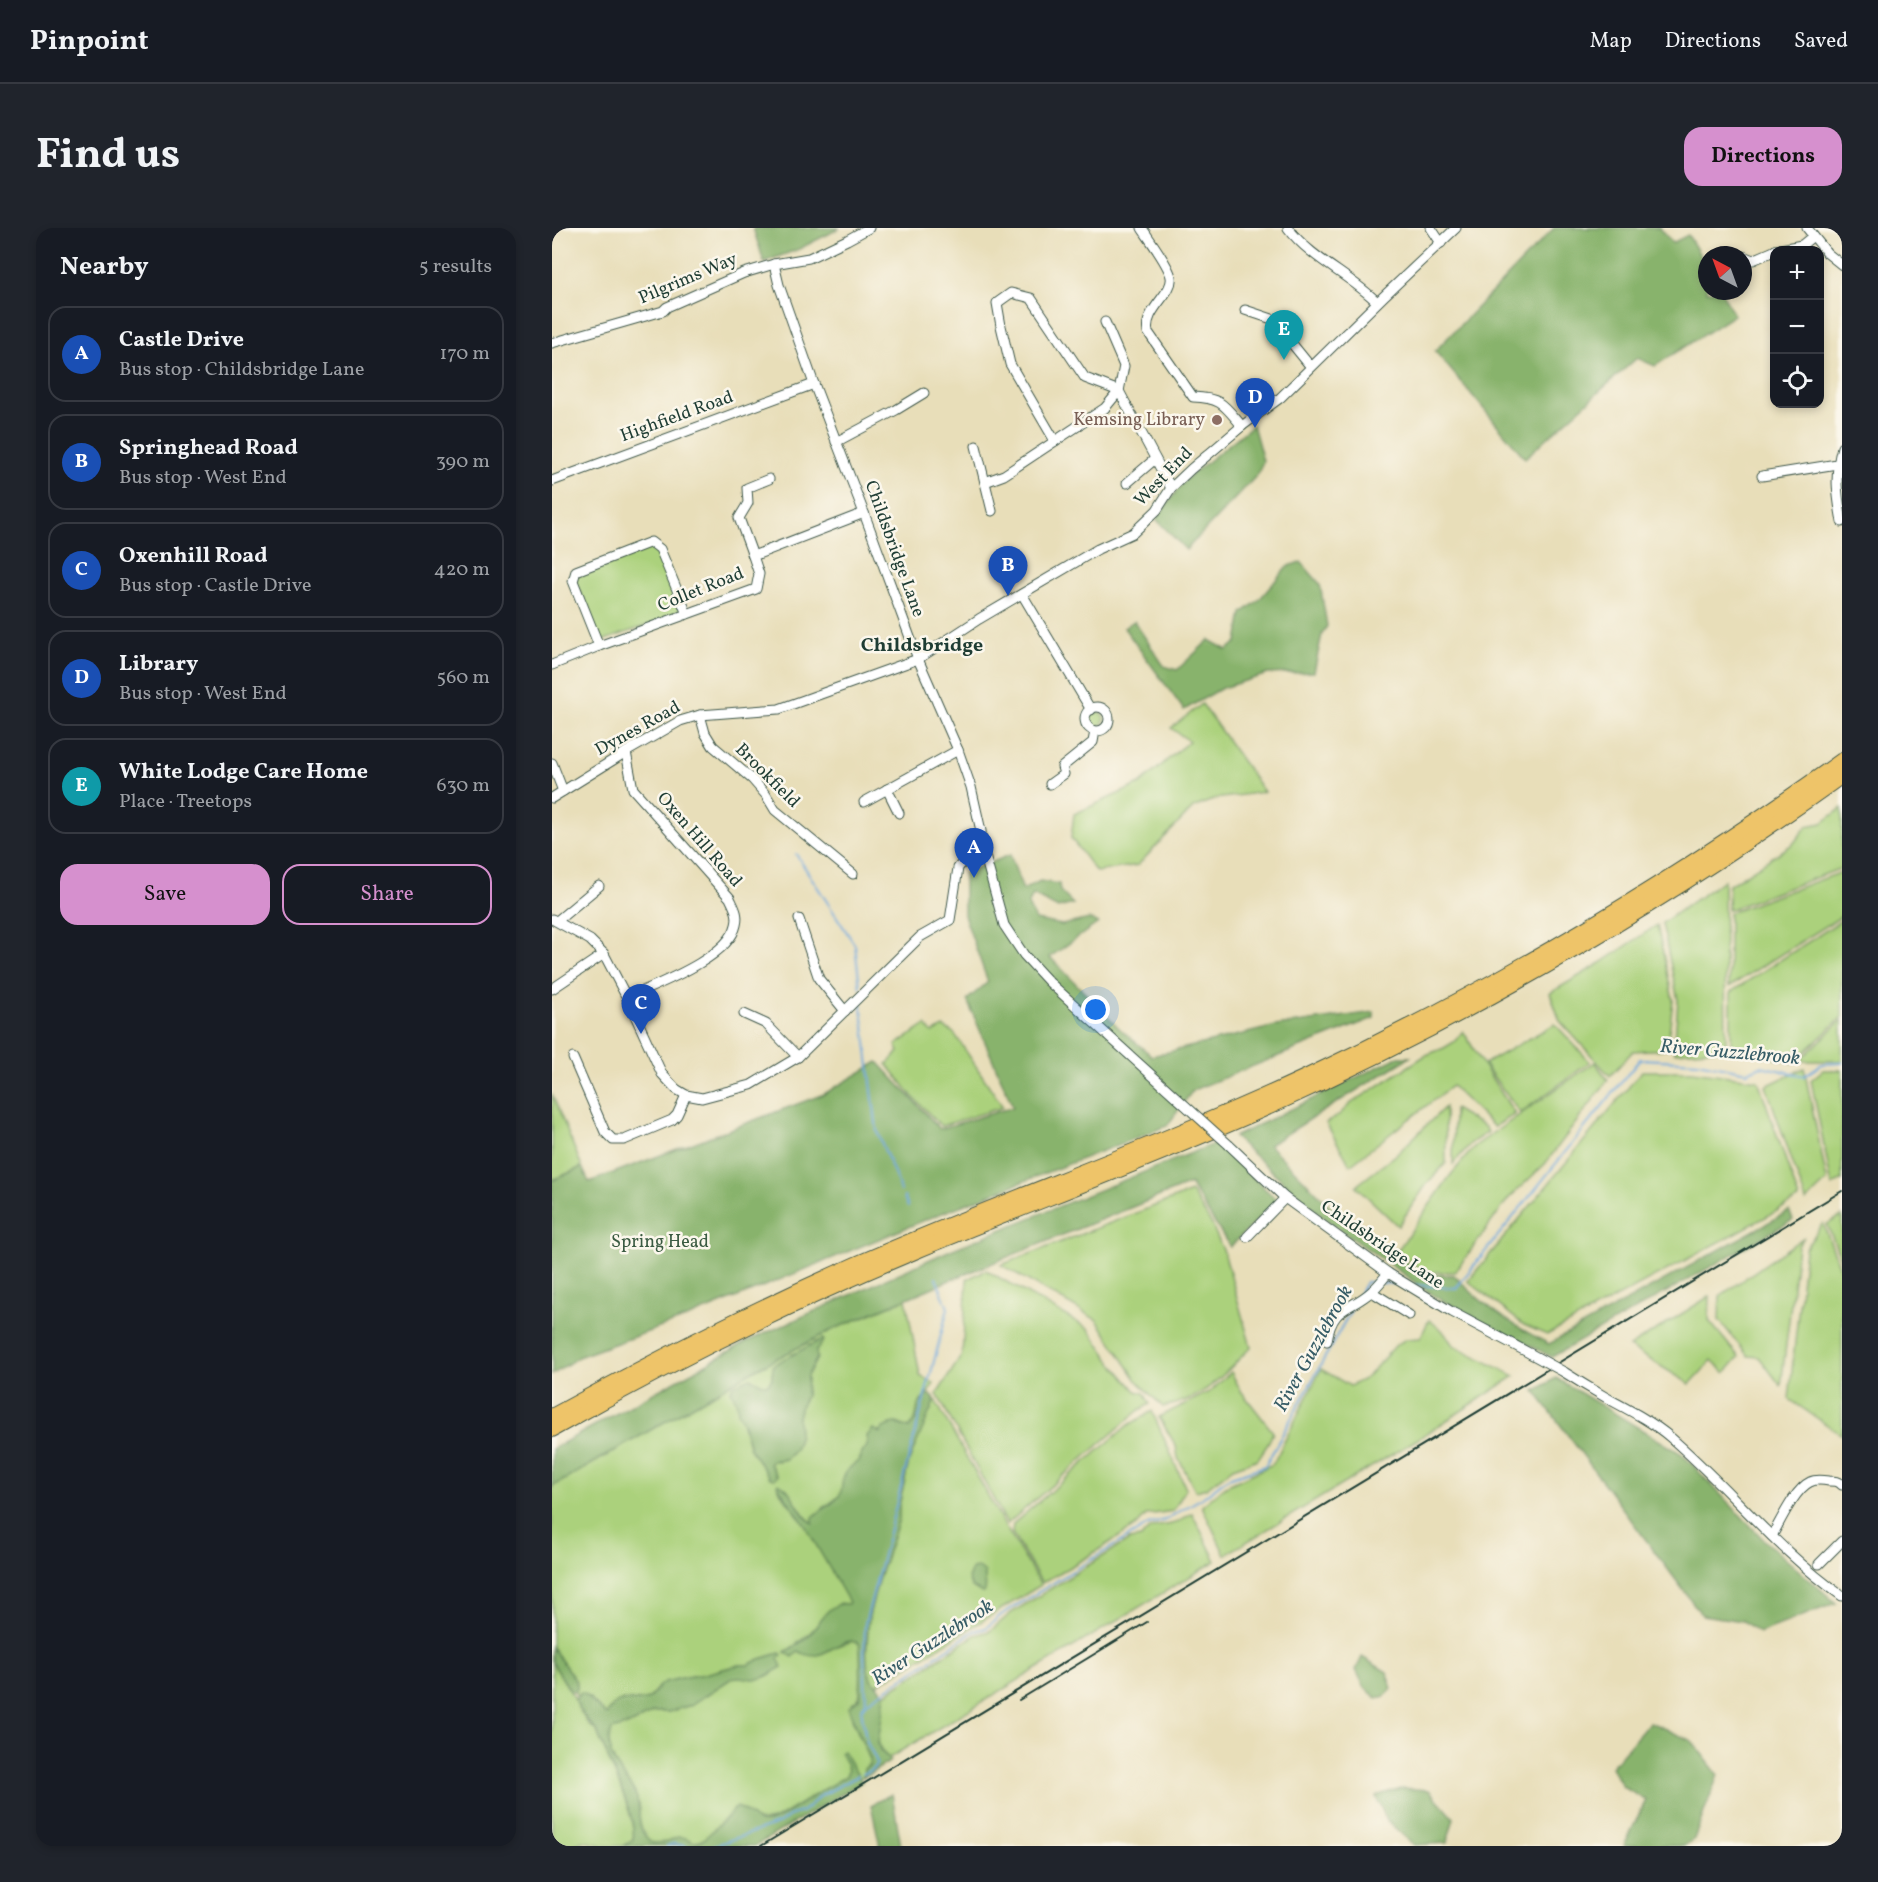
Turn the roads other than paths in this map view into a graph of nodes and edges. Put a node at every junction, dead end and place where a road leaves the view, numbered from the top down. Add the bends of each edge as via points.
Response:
1 (868, 228) edge
2 (1142, 228) edge
3 (1288, 228) edge
4 (1431, 228) edge
5 (1456, 228) edge
6 (1807, 228) edge
7 (1813, 236) junction
8 (1441, 243) junction
9 (1798, 246) edge
10 (1770, 253) edge
11 (1752, 260) edge
12 (774, 264) junction
13 (1842, 266) edge
14 (1377, 302) junction
15 (1245, 310) dead end
16 (1105, 322) dead end
17 (552, 343) edge
18 (1311, 367) junction
19 (814, 384) junction
20 (1119, 392) junction
21 (924, 393) dead end
22 (1242, 426) junction
23 (1055, 441) junction
24 (836, 442) junction
25 (976, 446) dead end
26 (1842, 447) edge
27 (1155, 459) junction
28 (1837, 464) junction
29 (1762, 477) dead end
30 (769, 479) dead end
31 (552, 481) edge
32 (985, 482) junction
33 (1126, 483) dead end
34 (1171, 489) junction
35 (992, 511) dead end
36 (864, 513) junction
37 (1842, 522) edge
38 (753, 556) junction
39 (1022, 594) junction
40 (687, 615) junction
41 (599, 646) junction
42 (918, 659) junction
43 (552, 665) edge
44 (1090, 710) junction
45 (700, 716) junction
46 (1095, 731) junction
47 (958, 750) junction
48 (626, 752) junction
49 (1842, 760) edge
50 (552, 763) edge
51 (1842, 776) edge
52 (1050, 784) dead end
53 (887, 789) junction
54 (563, 791) junction
55 (552, 798) edge
56 (864, 802) dead end
57 (899, 813) dead end
58 (982, 845) junction
59 (853, 873) dead end
60 (599, 886) dead end
61 (799, 919) dead end
62 (555, 920) edge
63 (604, 954) junction
64 (552, 989) edge
65 (627, 998) junction
66 (845, 1011) junction
67 (744, 1014) dead end
68 (798, 1057) junction
69 (573, 1058) dead end
70 (686, 1095) junction
71 (1285, 1198) junction
72 (1247, 1237) dead end
73 (1388, 1273) junction
74 (1372, 1292) junction
75 (1409, 1315) dead end
76 (1328, 1341) dead end
77 (552, 1416) edge
78 (552, 1430) edge
79 (1842, 1485) edge
80 (1772, 1536) junction
81 (1842, 1541) edge
82 (1819, 1564) dead end
83 (1842, 1596) edge

1 - 12 street, Pilgrims Way via 809,258
2 - 22 street via 1171,278 1148,320 1148,332 1193,397 1223,404
3 - 14 street via 1299,242
4 - 8 street
5 - 8 street, West End
6 - 7 street
7 - 9 street
7 - 13 street
8 - 14 street, West End
10 - 11 street
12 - 17 street, Pilgrims Way via 744,273 663,310
12 - 19 street, Childsbridge Lane
14 - 18 street, West End
15 - 18 street via 1272,319
16 - 20 street via 1124,366
18 - 22 street, West End via 1280,398
19 - 24 street, Childsbridge Lane
19 - 31 street, Highfield Road
20 - 23 street via 1105,408
20 - 23 street via 1085,378 1031,298 1011,293 997,303 1010,364
20 - 27 street
21 - 24 street
22 - 34 street, West End
23 - 32 street via 1004,475
24 - 36 street, Childsbridge Lane
25 - 32 street
26 - 28 street
27 - 33 street
27 - 34 street
28 - 29 street
28 - 37 street
30 - 38 street via 747,488 748,504 739,518
32 - 35 street
34 - 39 street, West End via 1157,510 1133,533
36 - 38 street, Collet Road
36 - 42 street, Childsbridge Lane
38 - 40 street, Collet Road via 759,574 756,589
39 - 42 street, West End
39 - 44 street
40 - 41 street, Collet Road
40 - 41 street via 660,549 651,542 576,571 573,581
41 - 43 street, Collet Road
42 - 45 street, Dynes Road via 779,709
42 - 47 street, Childsbridge Lane
44 - 46 street via 1085,721
44 - 46 street via 1100,708 1108,716 1106,727
45 - 48 street, Dynes Road via 680,721
45 - 59 street, Brookfield via 712,746 752,780 775,810
46 - 52 street via 1093,742 1062,768 1064,774
47 - 53 street
47 - 58 street, Childsbridge Lane via 971,787
48 - 54 street, Dynes Road
48 - 65 street, Oxen Hill Road via 633,789 730,898 737,917 731,937 717,951 678,975
49 - 77 highway via 1621,908 1407,1027 1187,1130 824,1278 683,1346
50 - 54 street
51 - 78 highway via 1627,918 1409,1040 1178,1147 814,1296 676,1363
53 - 56 street
53 - 57 street
54 - 55 street, Dynes Road
58 - 66 street via 958,868 950,920 920,937
58 - 71 street, Childsbridge Lane, bridge via 1004,925 1024,955
60 - 62 street
61 - 66 street via 819,980
62 - 63 street via 590,940
63 - 64 street
63 - 65 street
65 - 70 street via 662,1074
66 - 68 street
67 - 68 street via 766,1024
68 - 70 street via 747,1087 702,1098
69 - 70 street via 605,1132 613,1140 624,1140 672,1119
71 - 72 street
71 - 73 street, Childsbridge Lane
73 - 74 street
73 - 80 street, Childsbridge Lane, bridge via 1638,1415 1698,1462
74 - 75 street
74 - 76 street via 1337,1315 1329,1327
79 - 80 street via 1821,1480 1809,1482
80 - 83 street, Childsbridge Lane
81 - 82 street

